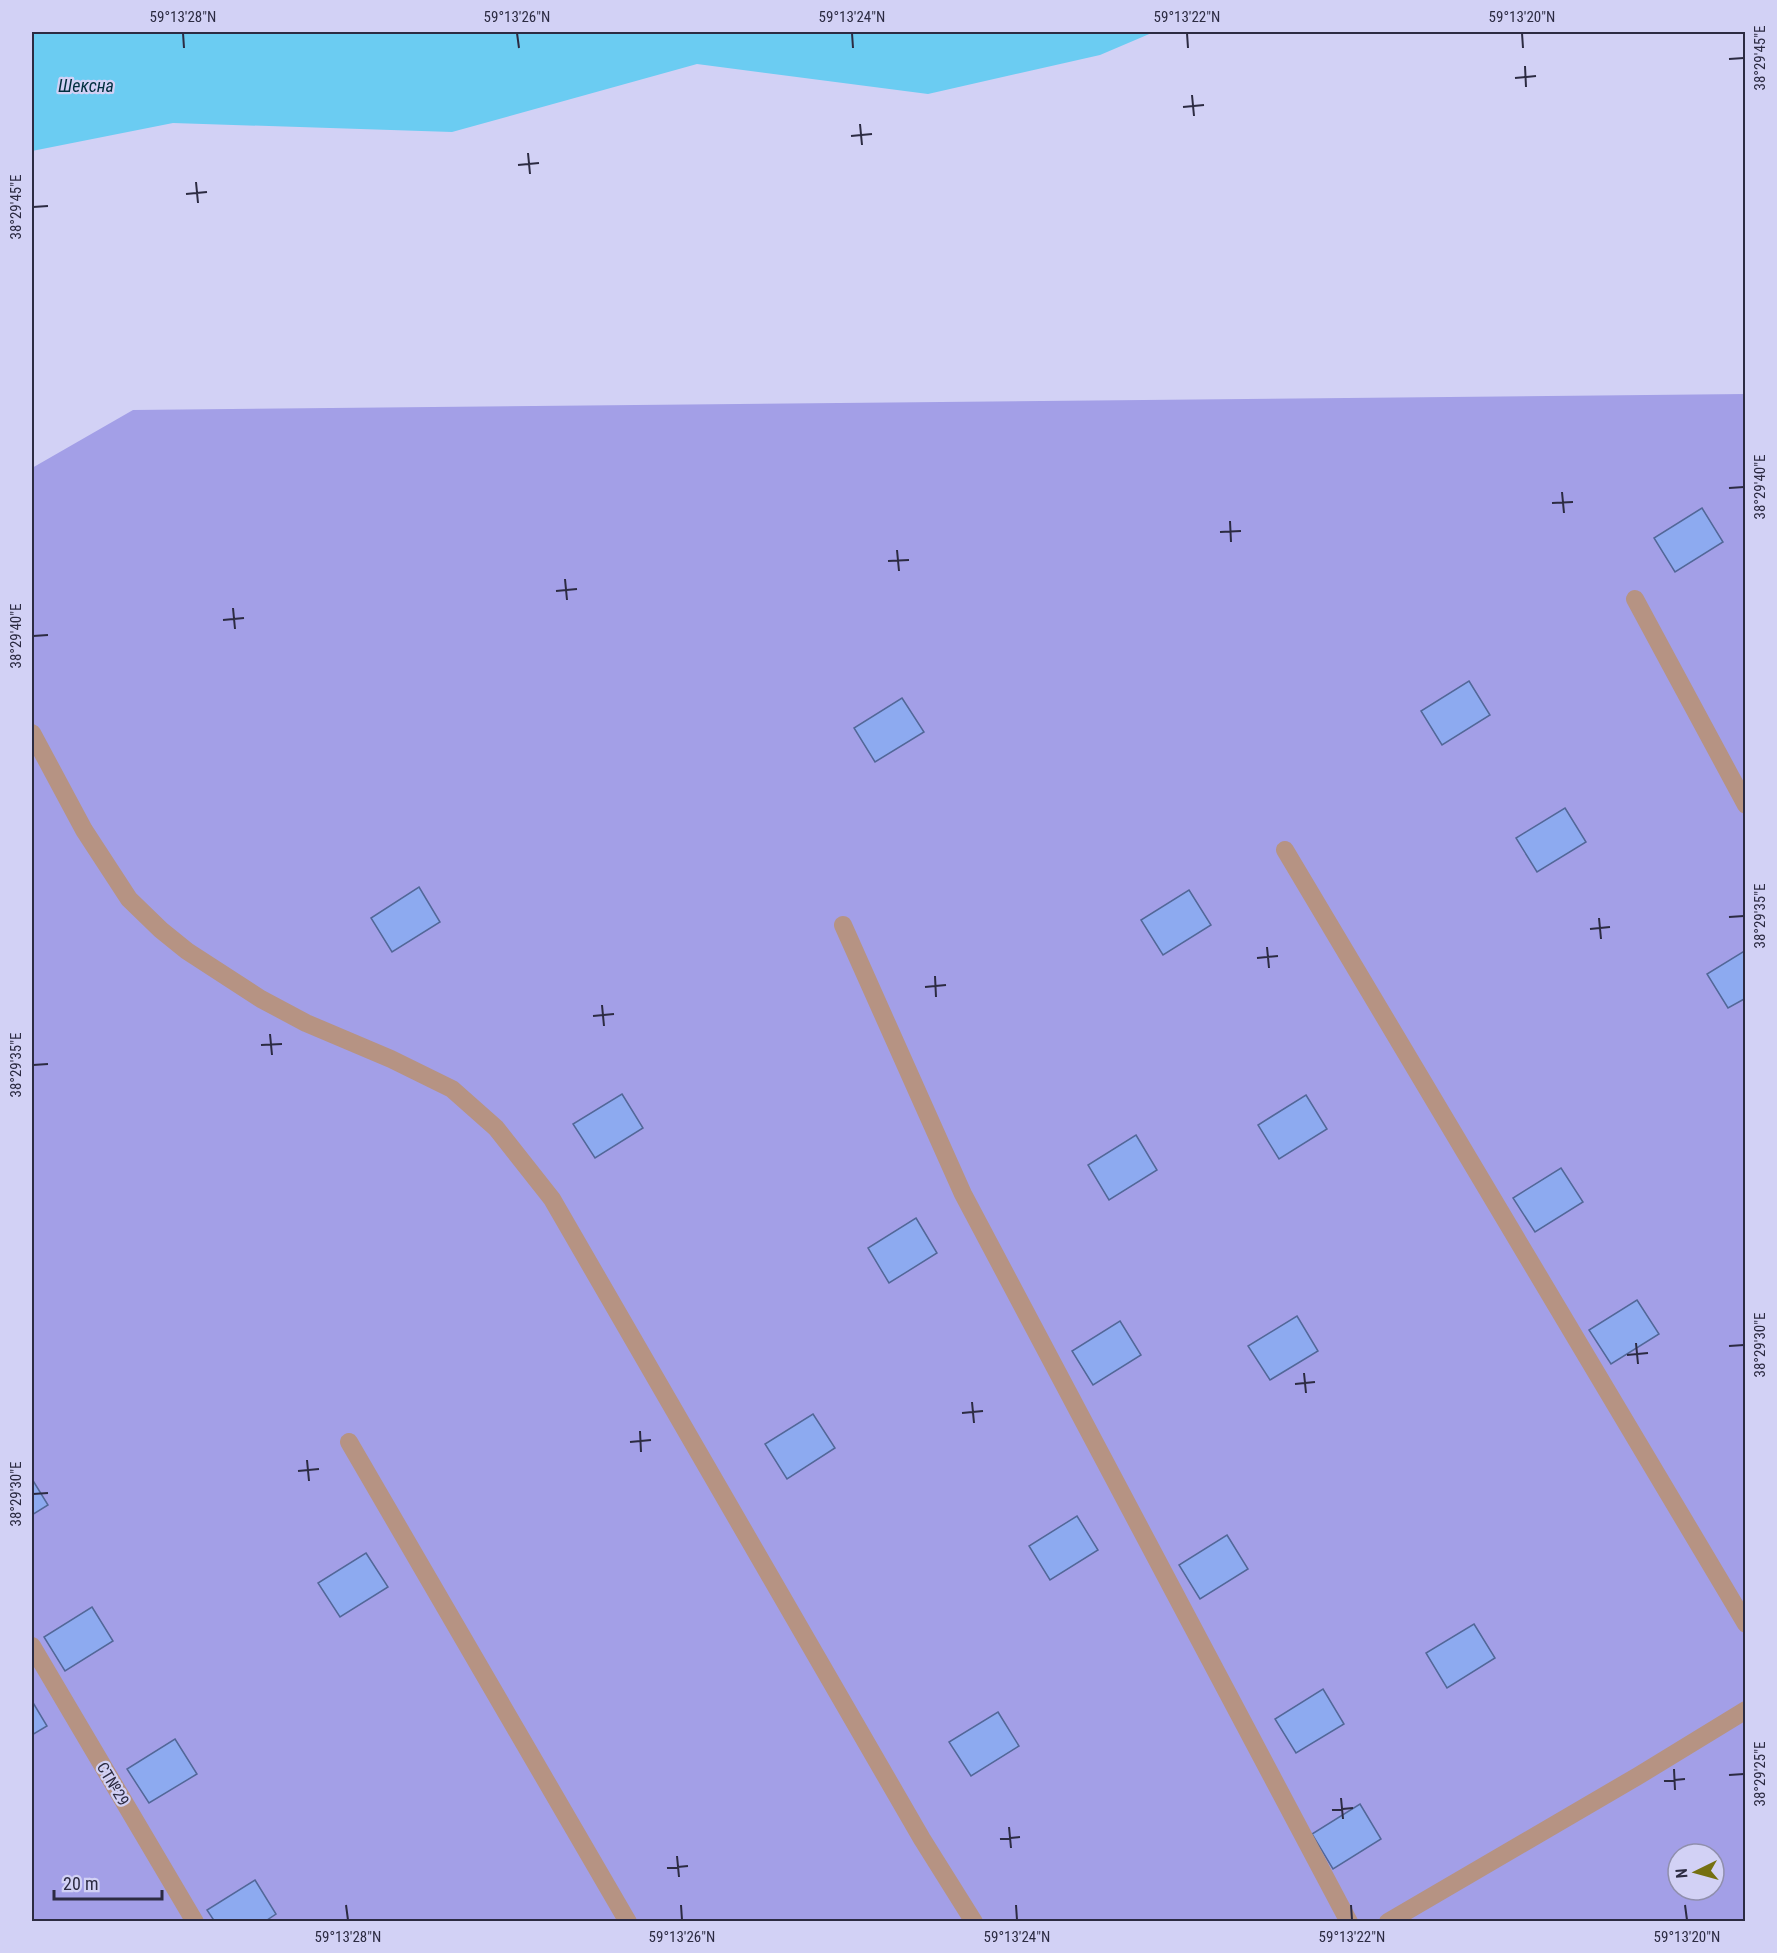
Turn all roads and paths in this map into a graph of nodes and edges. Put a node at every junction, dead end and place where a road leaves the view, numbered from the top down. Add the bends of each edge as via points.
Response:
1 (1635, 599) dead end
2 (32, 734) edge
3 (1746, 805) edge
4 (1285, 850) dead end
5 (843, 925) dead end
6 (349, 1442) dead end
7 (1746, 1624) edge
8 (32, 1646) edge
9 (1746, 1710) edge
10 (195, 1922) edge
11 (628, 1922) edge
12 (974, 1922) edge
13 (1349, 1922) edge
14 (1388, 1922) edge

1 - 3 street
2 - 12 street via 84,830 129,899 161,930 261,999 452,1089 496,1128 552,1199 922,1839
4 - 7 street
5 - 13 street via 963,1194
6 - 11 street
8 - 10 street, СТ№29
9 - 14 street

